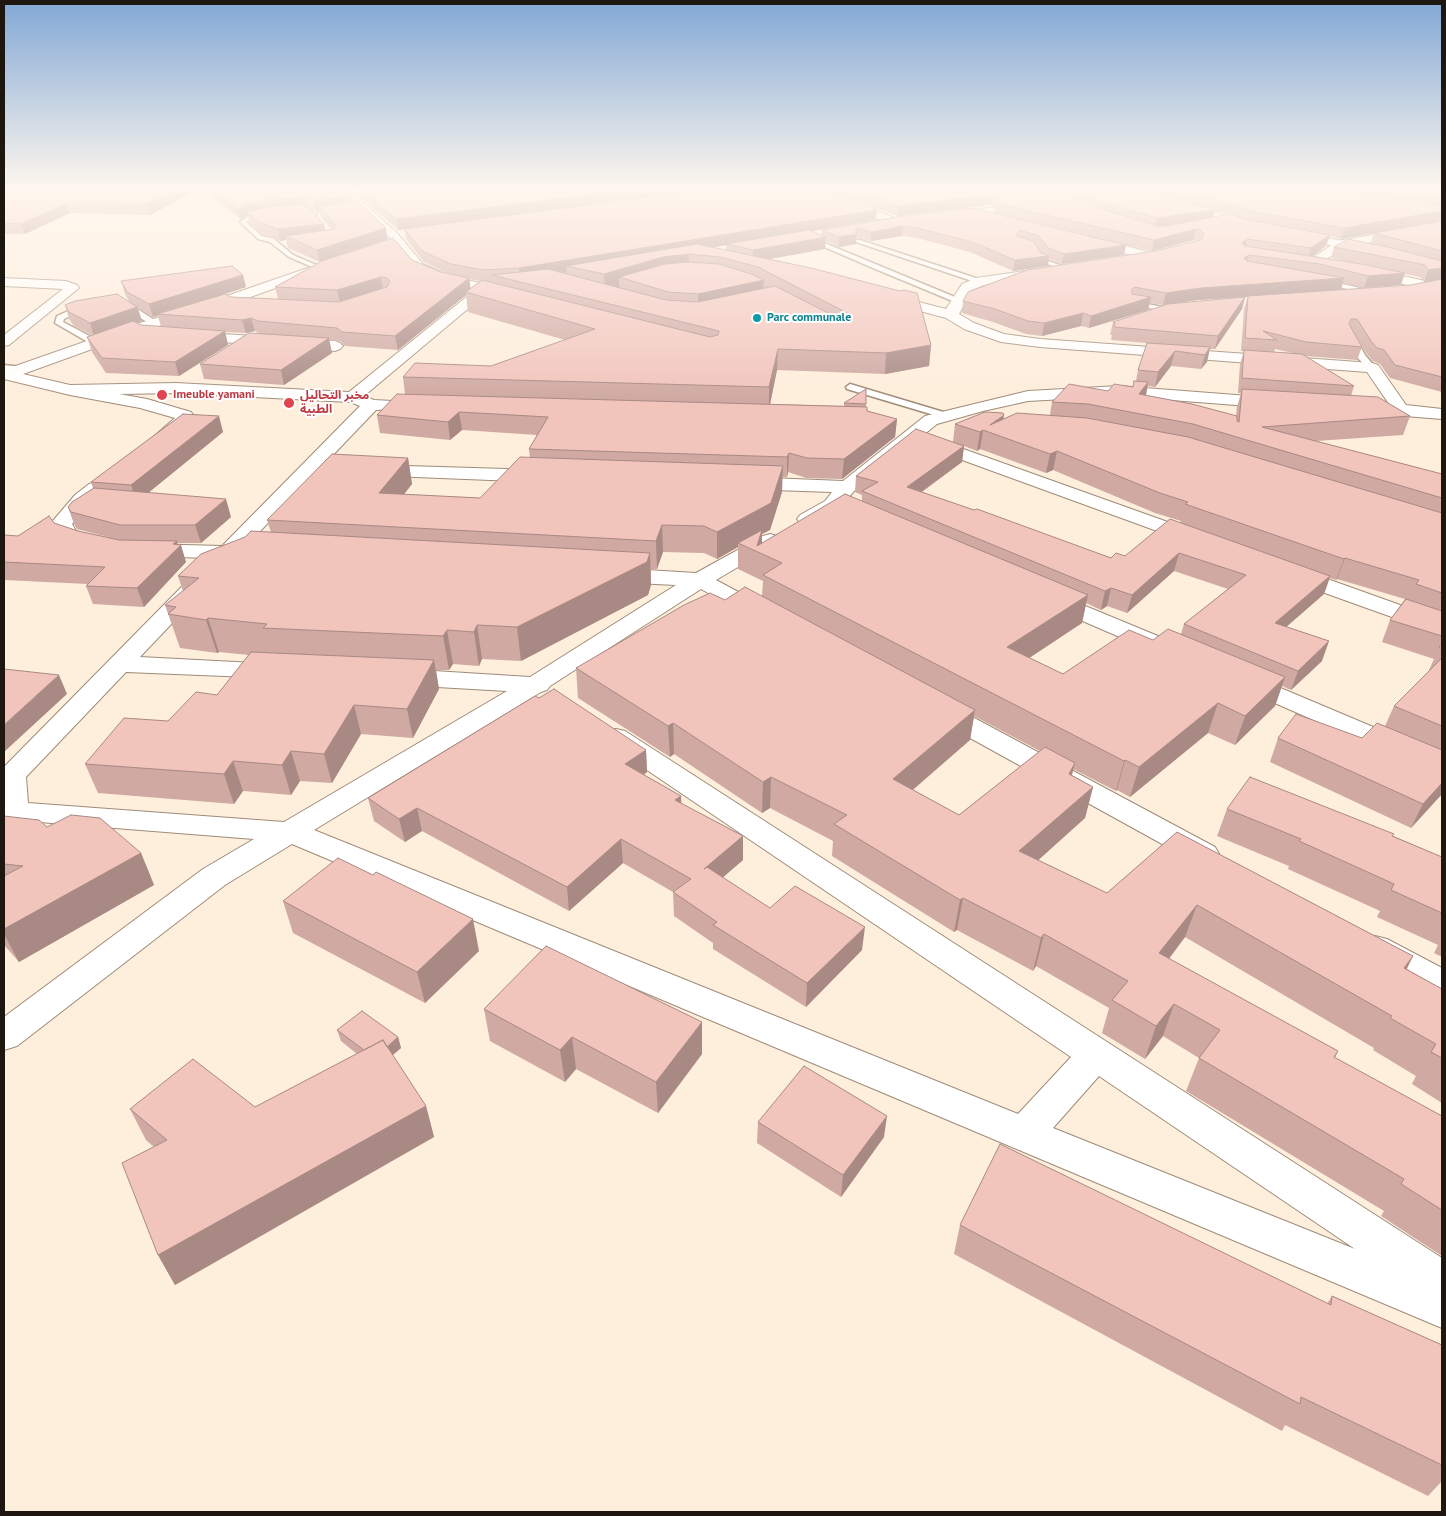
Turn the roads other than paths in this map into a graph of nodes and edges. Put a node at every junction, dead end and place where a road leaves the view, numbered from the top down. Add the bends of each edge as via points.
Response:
1 (302, 261) edge
2 (415, 261) edge
3 (859, 261) edge
4 (928, 261) edge
5 (1043, 261) edge
6 (1128, 261) edge
7 (1318, 261) edge
8 (1417, 261) edge
9 (337, 262) edge
10 (1117, 263) edge
11 (1307, 264) edge
12 (320, 268) junction
13 (1083, 268) edge
14 (1442, 269) edge
15 (1068, 270) junction
16 (1378, 274) junction
17 (981, 280) junction
18 (1316, 280) edge
19 (4, 282) edge
20 (520, 286) edge
21 (1438, 286) edge
22 (1407, 291) junction
23 (485, 292) junction
24 (1373, 293) junction
25 (874, 295) edge
26 (1324, 296) edge
27 (958, 300) junction
28 (111, 301) edge
29 (1433, 302) edge
30 (1134, 303) edge
31 (96, 304) edge
32 (220, 304) junction
33 (259, 306) edge
34 (1184, 308) edge
35 (1168, 310) junction
36 (951, 315) junction
37 (1137, 319) edge
38 (155, 323) junction
39 (266, 329) edge
40 (129, 332) junction
41 (1099, 332) dead end
42 (1350, 336) edge
43 (250, 340) junction
44 (4, 342) edge
45 (96, 343) junction
46 (1040, 343) junction
47 (335, 346) edge
48 (226, 356) edge
49 (1372, 368) junction
50 (9, 372) edge
51 (201, 372) edge
52 (850, 387) dead end
53 (176, 388) junction
54 (70, 390) junction
55 (375, 403) junction
56 (1300, 405) edge
57 (1338, 408) edge
58 (1401, 409) junction
59 (1442, 414) edge
60 (939, 418) junction
61 (988, 424) edge
62 (907, 428) junction
63 (142, 453) edge
64 (351, 470) edge
65 (112, 476) edge
66 (559, 477) edge
67 (728, 482) edge
68 (847, 486) junction
69 (1219, 547) edge
70 (244, 553) junction
71 (1275, 568) edge
72 (592, 574) edge
73 (700, 580) junction
74 (1032, 590) edge
75 (787, 628) edge
76 (1442, 628) edge
77 (1178, 653) edge
78 (120, 664) junction
79 (298, 672) edge
80 (1224, 672) edge
81 (378, 676) edge
82 (548, 692) junction
83 (918, 699) edge
84 (593, 722) edge
85 (1442, 766) edge
86 (290, 832) junction
87 (1224, 865) edge
88 (1355, 937) edge
89 (1442, 984) edge
90 (4, 1036) edge
91 (1096, 1054) junction
92 (1024, 1134) junction
93 (1442, 1283) edge
94 (1442, 1306) edge

1 - 12 lane
2 - 23 street via 419,267 448,280
3 - 27 lane
4 - 17 lane
5 - 15 lane
6 - 10 street
7 - 16 street
8 - 14 street
9 - 12 street
11 - 16 lane
12 - 32 street
13 - 15 street
15 - 17 street
16 - 21 street
17 - 27 street via 967,287
18 - 24 lane
19 - 44 street via 72,288
20 - 23 street
21 - 22 street
22 - 24 street
22 - 29 street
23 - 55 street
24 - 26 street
25 - 36 street
27 - 36 street
28 - 38 lane via 118,301
30 - 35 lane
31 - 45 lane via 67,314 60,318 59,323
32 - 33 street
32 - 38 street
34 - 35 street
35 - 37 street
36 - 46 street via 1001,338
38 - 40 street
39 - 43 street
40 - 43 street
40 - 45 street
41 - 46 street via 1076,339
42 - 49 lane
43 - 47 street
43 - 48 street
45 - 50 street
46 - 49 street
49 - 58 street
50 - 54 street
51 - 53 street
52 - 60 lane
53 - 54 street
53 - 55 street
54 - 63 street via 185,416 180,425
55 - 70 street via 321,469
56 - 60 street via 1119,391 1028,396
57 - 58 street
58 - 59 street
60 - 61 street
60 - 62 street
62 - 68 street
62 - 69 street
64 - 66 street
65 - 70 street via 82,499 61,523 68,535 118,548
67 - 68 street
68 - 73 street via 841,508
70 - 78 street
71 - 76 street
72 - 73 street
73 - 75 street
73 - 82 street
74 - 77 street
78 - 79 street
78 - 86 street via 12,775 14,811
80 - 85 street
81 - 82 street
82 - 86 street
83 - 87 street
84 - 91 street
86 - 90 street via 214,877
86 - 92 street
88 - 89 street
91 - 92 street
91 - 93 street
92 - 94 street

